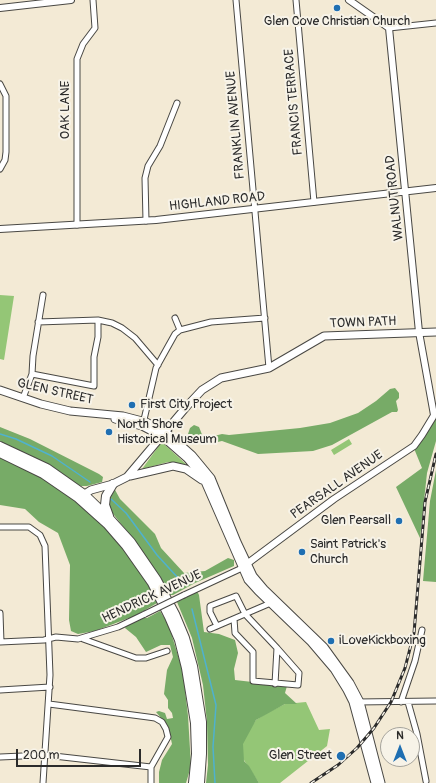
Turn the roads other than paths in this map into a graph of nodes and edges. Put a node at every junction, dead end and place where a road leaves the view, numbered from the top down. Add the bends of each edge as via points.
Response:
1 (71, 0) edge
2 (93, 0) edge
3 (236, 0) edge
4 (296, 0) edge
5 (349, 0) edge
6 (34, 2) edge
7 (0, 8) edge
8 (436, 23) edge
9 (389, 28) junction
10 (0, 84) edge
11 (177, 103) dead end
12 (0, 168) edge
13 (436, 188) edge
14 (406, 191) junction
15 (314, 202) junction
16 (255, 209) junction
17 (146, 221) junction
18 (77, 225) junction
19 (0, 229) edge
20 (43, 295) dead end
21 (175, 318) dead end
22 (264, 318) junction
23 (98, 320) junction
24 (38, 322) junction
25 (180, 330) junction
26 (419, 332) junction
27 (436, 332) edge
28 (158, 364) junction
29 (269, 368) junction
30 (32, 374) junction
31 (0, 390) edge
32 (23, 398) junction
33 (435, 414) edge
34 (143, 424) junction
35 (164, 434) junction
36 (0, 446) edge
37 (0, 453) edge
38 (200, 468) junction
39 (186, 469) junction
40 (127, 477) junction
41 (206, 482) junction
42 (113, 484) junction
43 (81, 496) junction
44 (217, 501) junction
45 (111, 520) junction
46 (0, 527) edge
47 (244, 566) junction
48 (273, 602) junction
49 (0, 613) edge
50 (244, 614) junction
51 (234, 618) junction
52 (217, 626) junction
53 (210, 629) dead end
54 (422, 630) dead end
55 (78, 638) junction
56 (49, 639) junction
57 (1, 642) edge
58 (277, 648) junction
59 (167, 651) dead end
60 (275, 684) junction
61 (50, 687) junction
62 (0, 690) edge
63 (436, 701) edge
64 (357, 702) junction
65 (401, 702) junction
66 (408, 702) junction
67 (49, 704) junction
68 (45, 755) junction
69 (0, 758) edge
70 (151, 767) junction
71 (426, 781) dead end
72 (43, 783) edge
73 (152, 783) edge
74 (193, 783) edge
75 (200, 783) edge
76 (374, 783) edge
77 (381, 783) edge

1 - 6 street
2 - 18 street, OAK LANE via 95,28 83,44 77,59
3 - 16 street, FRANKLIN AVENUE
4 - 15 street, FRANCIS TERRACE
5 - 9 street
6 - 7 street
8 - 9 street
9 - 14 street, WALNUT ROAD
10 - 12 street via 6,96 6,152
11 - 17 street via 160,146 148,166 145,178
13 - 14 street, HIGHLAND ROAD
14 - 15 street, HIGHLAND ROAD
14 - 26 street, WALNUT ROAD
15 - 16 street, HIGHLAND ROAD
16 - 17 street, HIGHLAND ROAD
16 - 22 street, FRANKLIN AVENUE
17 - 18 street, HIGHLAND ROAD
18 - 19 street, HIGHLAND ROAD
20 - 24 street
21 - 25 street
22 - 25 street via 211,322
22 - 29 street, FRANKLIN AVENUE
23 - 24 street
23 - 28 street via 112,323 128,332
23 - 30 street via 94,386
24 - 30 street
25 - 28 street via 172,337
26 - 27 main road, TOWN PATH
26 - 29 main road, TOWN PATH via 324,336
26 - 33 street, WALNUT ROAD
28 - 34 street
29 - 35 main road, TOWN PATH via 232,375 211,383 187,406
30 - 32 street
31 - 32 main road, GLEN STREET
32 - 34 main road, GLEN STREET via 70,411 106,415
33 - 47 street, PEARSALL AVENUE via 414,445
34 - 35 main road, GLEN STREET
35 - 38 main road, GLEN STREET
35 - 40 main road, TOWN PATH
36 - 43 main road via 47,468
37 - 43 main road
38 - 39 main road
38 - 41 main road, GLEN STREET
38 - 44 main road, GLEN STREET via 211,478
39 - 40 main road, TOWN PATH via 164,467
39 - 41 main road, TOWN PATH
40 - 42 main road, TOWN PATH
41 - 44 main road, GLEN STREET
42 - 43 main road, TOWN PATH via 91,490
42 - 45 main road via 106,496 105,504
43 - 45 main road
43 - 74 main road via 126,546 152,583 179,640 195,723 196,754
44 - 47 main road, GLEN STREET
45 - 75 main road via 131,542 157,580 185,638 202,722
46 - 56 street via 29,527 44,540
47 - 48 main road, GLEN STREET via 248,580
47 - 55 street, HENDRICK AVENUE, bridge via 118,627
48 - 50 street
48 - 64 main road, GLEN STREET via 326,660
49 - 57 street
50 - 51 street
50 - 52 street via 238,598 233,595 210,606
50 - 58 street
51 - 52 street
51 - 60 street via 236,633 253,652 253,681
52 - 53 street
54 - 65 street
55 - 56 street, HENDRICK AVENUE
55 - 59 street via 136,658 146,658
56 - 57 street, HENDRICK AVENUE
56 - 61 street
58 - 60 street
58 - 60 street via 299,673 298,686
61 - 62 street
61 - 67 street
63 - 66 street
64 - 65 street
64 - 76 main road
64 - 77 main road
65 - 66 street
66 - 71 street
67 - 68 street
67 - 70 street via 152,718 162,722 168,737
68 - 69 street
68 - 70 street
68 - 72 street
70 - 73 street

